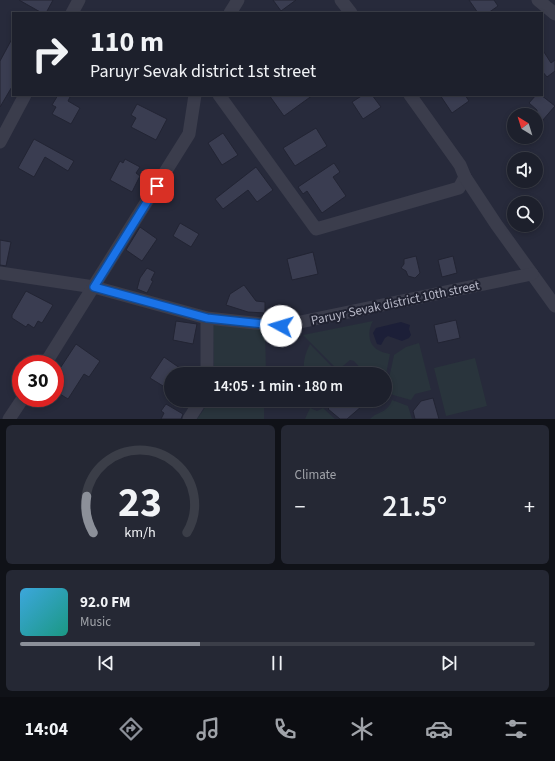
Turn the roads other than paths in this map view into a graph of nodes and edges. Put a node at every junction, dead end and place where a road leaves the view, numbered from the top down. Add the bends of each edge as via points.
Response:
1 (79, 0) edge
2 (238, 0) edge
3 (341, 0) edge
4 (538, 0) edge
5 (73, 12) edge
6 (231, 12) edge
7 (349, 12) edge
8 (555, 14) edge
9 (24, 96) edge
10 (195, 96) edge
11 (220, 96) edge
12 (411, 96) edge
13 (0, 142) edge
14 (465, 176) junction
15 (0, 273) edge
16 (532, 274) junction
17 (94, 287) junction
18 (555, 306) edge
19 (207, 318) junction
20 (51, 355) edge
21 (206, 367) edge
22 (17, 407) edge
23 (196, 407) edge
24 (9, 419) edge
25 (188, 419) edge

1 - 5 street
2 - 6 street
3 - 7 street
4 - 8 street
9 - 13 street
10 - 17 street via 189,134
11 - 14 street via 316,229 459,188
12 - 14 street via 460,164
14 - 16 street
15 - 17 street, Paruyr Sevak district 10th street
16 - 18 street
16 - 19 street, Paruyr Sevak district 10th street via 281,326
17 - 19 street, Paruyr Sevak district 10th street
17 - 20 street
19 - 21 street
22 - 24 street
23 - 25 street

